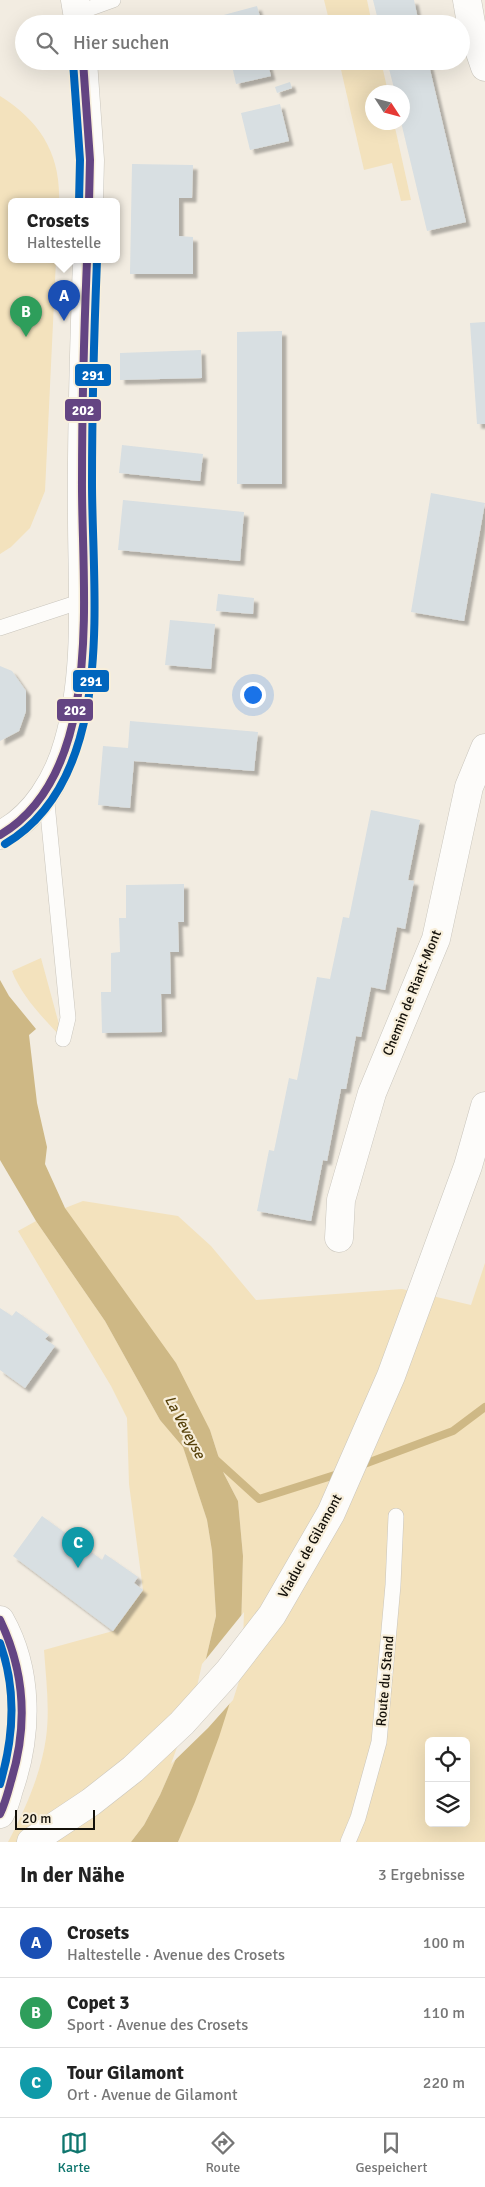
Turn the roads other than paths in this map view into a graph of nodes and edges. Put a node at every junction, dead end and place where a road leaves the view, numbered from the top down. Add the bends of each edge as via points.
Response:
1 (113, 0) edge
2 (467, 0) edge
3 (77, 12) edge
4 (470, 15) edge
5 (470, 17) edge
6 (485, 67) edge
7 (84, 70) edge
8 (88, 198) edge
9 (87, 263) edge
10 (82, 601) junction
11 (0, 628) edge
12 (485, 748) edge
13 (46, 793) junction
14 (0, 835) edge
15 (63, 1039) dead end
16 (485, 1106) edge
17 (485, 1136) edge
18 (468, 1166) junction
19 (339, 1238) dead end
20 (396, 1516) dead end
21 (0, 1620) edge
22 (0, 1814) edge
23 (31, 1842) edge
24 (348, 1842) edge

1 - 3 lane
2 - 4 street
5 - 6 street
7 - 8 street via 90,160
9 - 10 street
10 - 11 lane
10 - 13 street via 81,680 76,709 59,771
12 - 19 street, Chemin de Riant-Mont via 469,787 436,939 372,1093 341,1200
13 - 14 street via 29,813
13 - 15 lane via 68,1018
16 - 18 street, Viaduc de Gilamont
17 - 18 street, Viaduc de Gilamont
18 - 23 street, Viaduc de Gilamont via 391,1376 331,1513 272,1615 228,1672 182,1723 133,1769
20 - 24 lane, Route du Stand via 379,1742
21 - 22 street via 14,1654 23,1726 14,1775

